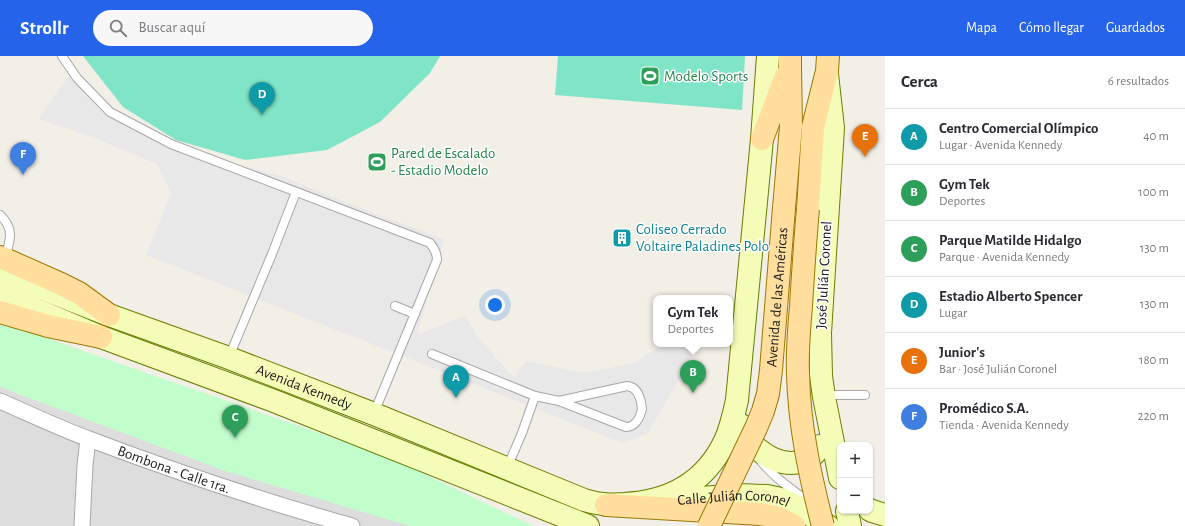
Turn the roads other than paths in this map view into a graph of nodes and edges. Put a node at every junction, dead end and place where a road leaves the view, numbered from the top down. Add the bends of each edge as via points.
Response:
1 (62, 56) edge
2 (768, 56) edge
3 (790, 61) edge
4 (828, 63) edge
5 (762, 139) junction
6 (296, 192) junction
7 (0, 215) edge
8 (2, 263) edge
9 (0, 294) edge
10 (395, 306) dead end
11 (0, 312) edge
12 (414, 314) junction
13 (101, 337) junction
14 (432, 354) dead end
15 (228, 358) junction
16 (865, 395) dead end
17 (535, 396) junction
18 (737, 400) junction
19 (0, 401) edge
20 (559, 401) junction
21 (825, 406) junction
22 (374, 414) junction
23 (746, 437) junction
24 (88, 439) junction
25 (837, 464) edge
26 (507, 469) junction
27 (632, 504) junction
28 (606, 505) junction
29 (850, 519) edge
30 (82, 526) edge
31 (352, 526) edge
32 (588, 526) edge
33 (709, 526) edge
34 (794, 526) edge

1 - 6 lane via 77,78 110,112 171,144
2 - 5 main road, Avenida de las Américas
3 - 5 main road
3 - 33 main road, Avenida de las Américas, bridge via 791,126 768,394 756,428
4 - 21 main road, José Julián Coronel via 833,128 820,332
4 - 29 main road, Avenida de las Américas, bridge via 813,127 798,346 798,380 803,437 810,472
5 - 18 main road, Avenida de las Américas
6 - 12 lane via 430,243 436,251 437,260
6 - 15 lane
7 - 8 lane via 9,226 10,239
8 - 15 main road, Avenida Kennedy via 61,284 79,293 110,315
9 - 13 main road, Avenida Kennedy
10 - 12 lane
11 - 13 main road via 48,326
12 - 22 lane
13 - 32 main road, Avenida Kennedy via 274,401
14 - 17 lane
15 - 22 main road, Avenida Kennedy
16 - 21 lane via 834,395
17 - 20 lane
17 - 26 lane
18 - 23 main road
18 - 27 main road via 725,441 713,462 693,482 671,495
19 - 24 street, Bombona - Calle 1ra.
20 - 20 lane via 627,386 636,390 642,409 635,424 626,427
21 - 23 main road via 826,431 823,441 813,456 804,461 785,463 772,459
21 - 25 main road, José Julián Coronel
22 - 26 main road, Avenida Kennedy
23 - 29 lane via 765,467 796,492
24 - 30 street
24 - 31 street, Bombona - Calle 1ra. via 287,508
26 - 28 main road, Avenida Kennedy via 584,500
27 - 28 main road, Avenida Kennedy
27 - 29 main road, Calle Julián Coronel via 754,495 782,499 796,506
28 - 34 main road via 760,514 775,516

